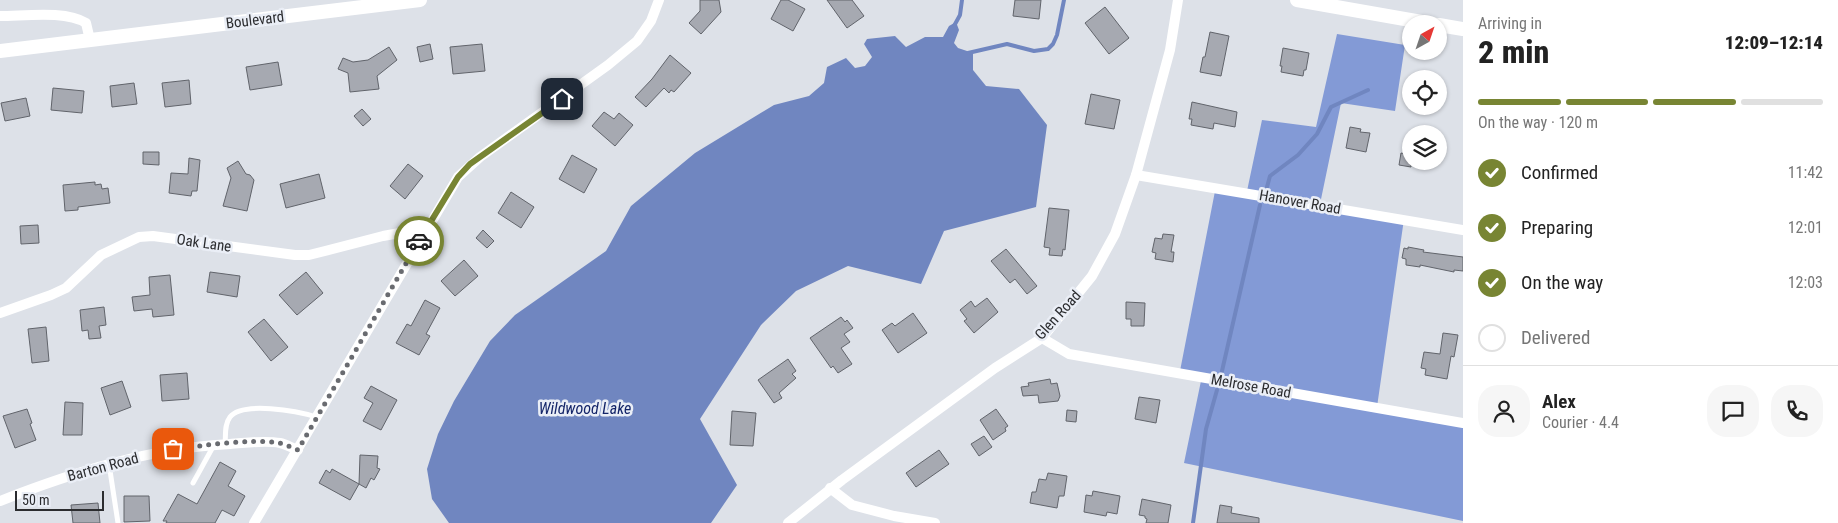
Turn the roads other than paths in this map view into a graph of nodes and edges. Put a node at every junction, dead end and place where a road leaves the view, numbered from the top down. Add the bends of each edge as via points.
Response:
1 (420, 0) edge
2 (659, 0) edge
3 (1178, 0) edge
4 (1297, 0) edge
5 (0, 16) edge
6 (1402, 19) edge
7 (1448, 26) edge
8 (1463, 29) edge
9 (90, 40) junction
10 (0, 51) edge
11 (1136, 175) junction
12 (427, 228) junction
13 (1463, 230) edge
14 (0, 313) edge
15 (1042, 338) junction
16 (317, 417) junction
17 (1463, 423) edge
18 (226, 444) junction
19 (214, 445) junction
20 (298, 450) junction
21 (109, 463) junction
22 (193, 483) dead end
23 (830, 488) junction
24 (0, 501) edge
25 (899, 520) edge
26 (118, 523) edge
27 (254, 523) edge
28 (788, 523) edge
29 (935, 523) edge

1 - 9 main road, Boulevard
2 - 12 street via 651,21 637,41 470,164 458,177
3 - 11 street, Glen Road via 1170,50
4 - 6 main road
5 - 9 street via 78,17 86,23
7 - 8 main road
9 - 10 main road, Boulevard
11 - 13 street, Hanover Road
11 - 15 street, Glen Road via 1104,256
12 - 14 street, Oak Lane via 309,255 139,237 101,255 66,288
12 - 16 street
15 - 17 street, Melrose Road via 1069,354
15 - 23 street, Glen Road via 995,368
16 - 18 lane via 286,409 236,411 226,423
16 - 20 street
18 - 19 street, Barton Road
18 - 20 street, Barton Road via 280,443
19 - 21 street, Barton Road via 173,449
19 - 22 lane
20 - 27 street
21 - 24 street, Barton Road
21 - 26 lane
23 - 25 street via 852,505
23 - 28 street, Glen Road
25 - 29 street

